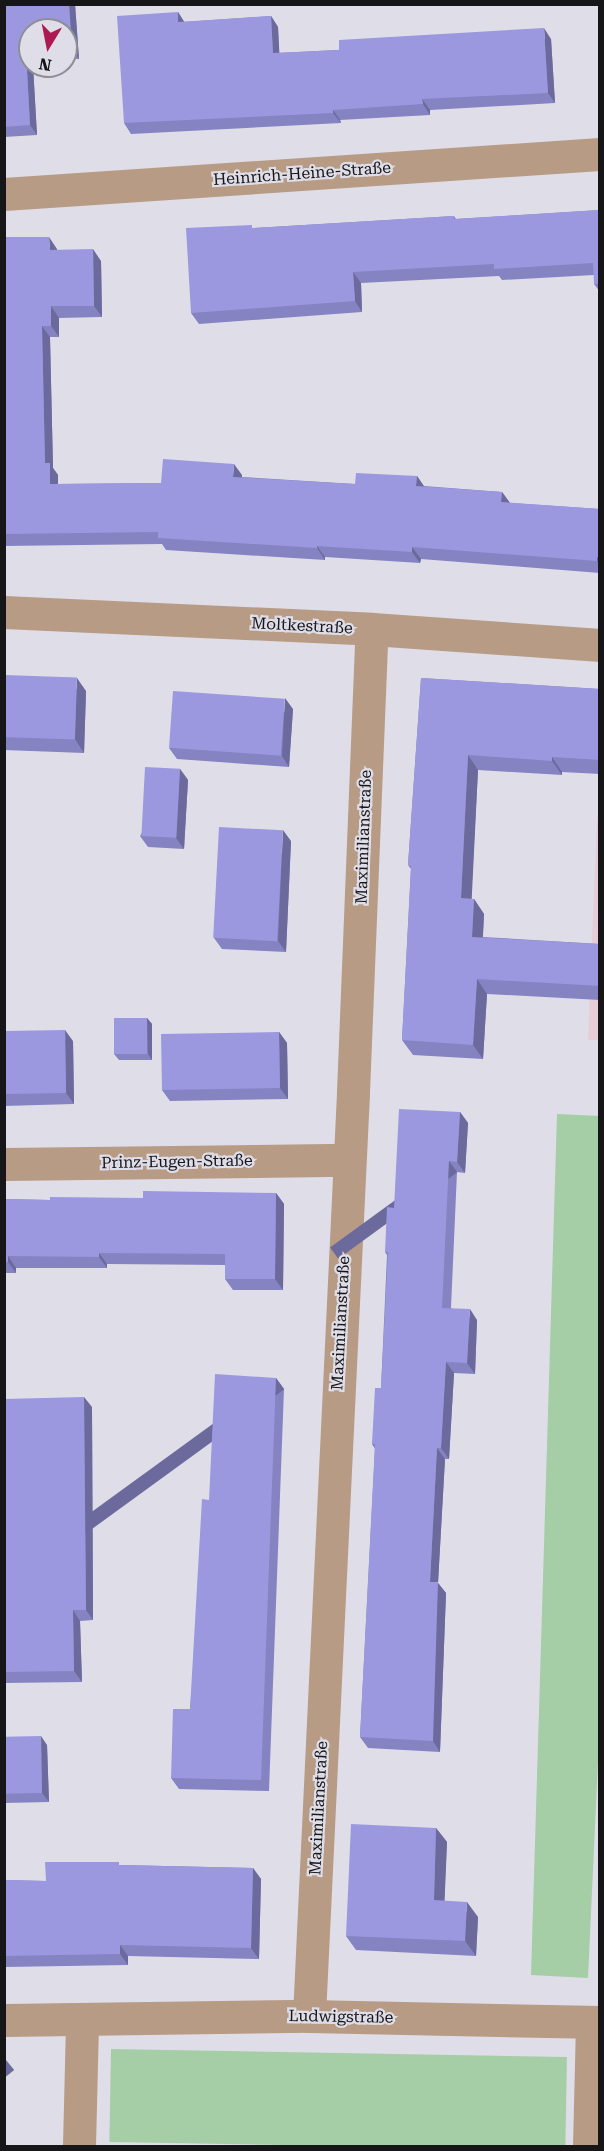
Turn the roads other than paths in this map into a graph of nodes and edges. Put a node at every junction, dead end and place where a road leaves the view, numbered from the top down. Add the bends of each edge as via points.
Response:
1 (600, 154) edge
2 (4, 194) edge
3 (4, 612) edge
4 (372, 629) junction
5 (600, 645) edge
6 (349, 1160) junction
7 (4, 1164) edge
8 (309, 2016) junction
9 (4, 2020) edge
10 (82, 2020) junction
11 (596, 2022) edge
12 (79, 2146) edge
13 (589, 2146) edge

1 - 2 street, Heinrich-Heine-Straße
3 - 4 street, Moltkestraße
4 - 5 street, Moltkestraße
4 - 6 street, Maximilianstraße
6 - 7 street, Prinz-Eugen-Straße
6 - 8 street, Maximilianstraße
8 - 10 street, Ludwigstraße
8 - 11 street, Ludwigstraße
9 - 10 street, Ludwigstraße
10 - 12 street
11 - 13 street

